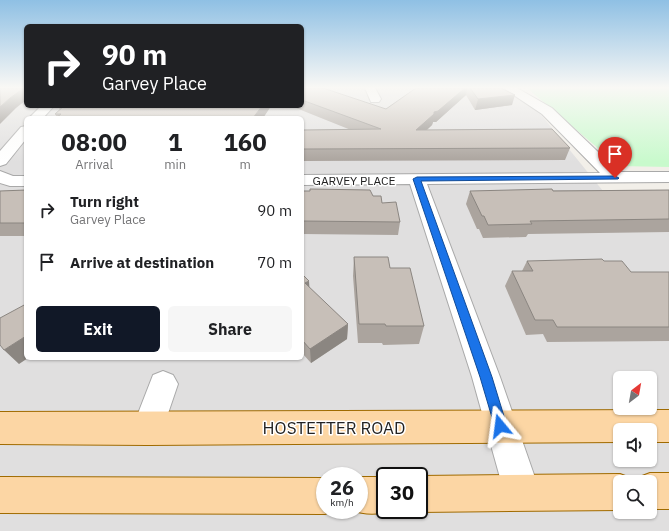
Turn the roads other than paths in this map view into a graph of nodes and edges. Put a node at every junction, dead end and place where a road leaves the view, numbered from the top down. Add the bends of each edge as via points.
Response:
1 (549, 113) edge
2 (24, 132) edge
3 (0, 161) edge
4 (0, 176) edge
5 (669, 177) edge
6 (615, 178) junction
7 (417, 179) junction
8 (304, 180) edge
9 (24, 181) edge
10 (163, 384) dead end
11 (500, 426) junction
12 (669, 426) edge
13 (0, 428) edge
14 (148, 429) junction
15 (657, 491) edge
16 (669, 491) edge
17 (522, 492) junction
18 (613, 492) edge
19 (428, 494) edge
20 (0, 496) edge
21 (316, 496) edge

1 - 6 street
2 - 3 street
4 - 9 street via 10,181
5 - 6 street, GARVEY PLACE
6 - 7 street, GARVEY PLACE
7 - 8 street, GARVEY PLACE
7 - 11 street via 486,377
10 - 14 street
11 - 12 main road, HOSTETTER ROAD
11 - 14 main road, HOSTETTER ROAD
11 - 17 street
13 - 14 main road, HOSTETTER ROAD
15 - 16 main road
17 - 18 main road
17 - 19 main road
20 - 21 main road

